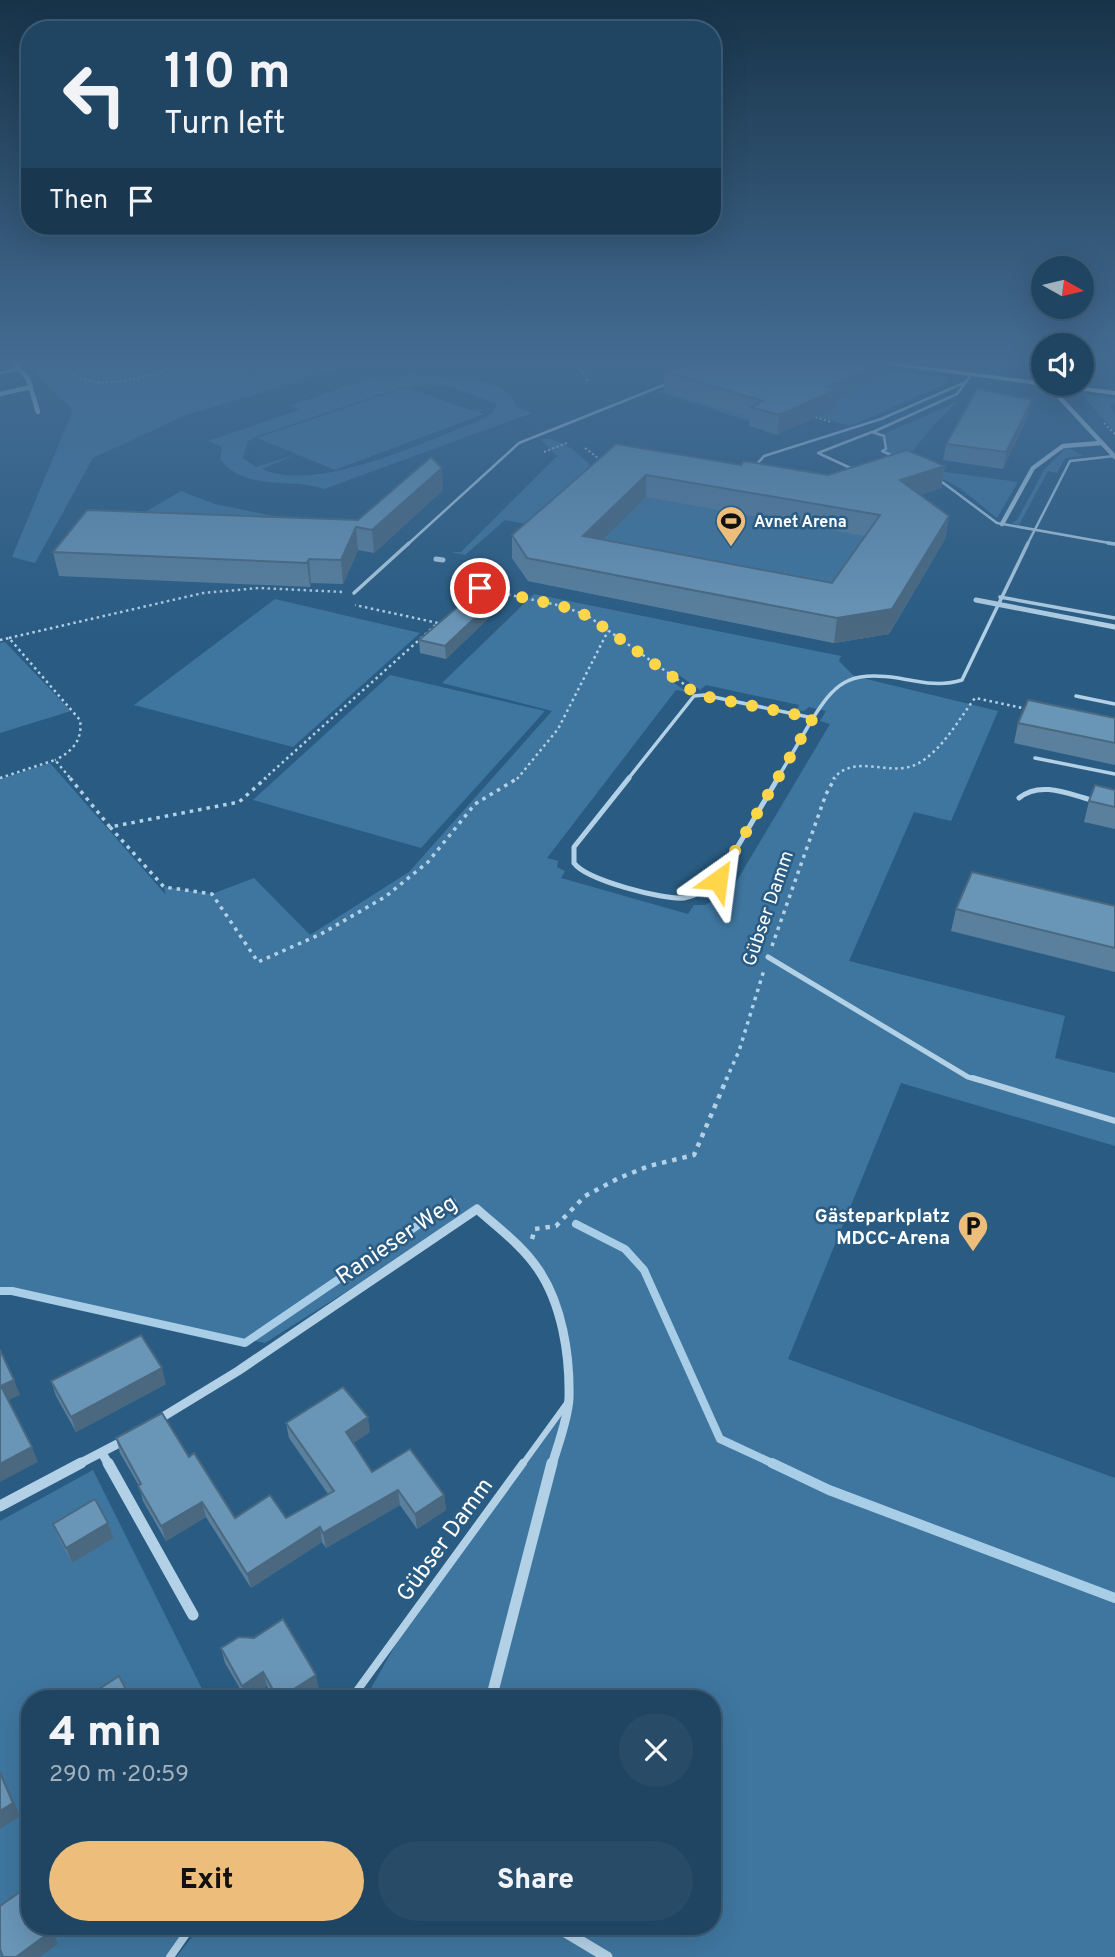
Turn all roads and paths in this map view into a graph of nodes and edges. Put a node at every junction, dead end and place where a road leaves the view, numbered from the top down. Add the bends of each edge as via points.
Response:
1 (510, 451) edge
2 (587, 451) edge
3 (589, 451) edge
4 (779, 451) edge
5 (822, 451) edge
6 (883, 451) edge
7 (1056, 451) edge
8 (1115, 457) edge
9 (603, 462) edge
10 (595, 464) edge
11 (757, 464) edge
12 (906, 466) junction
13 (915, 469) edge
14 (932, 477) edge
15 (1002, 524) junction
16 (1034, 531) junction
17 (1115, 544) edge
18 (436, 559) dead end
19 (443, 560) dead end
20 (469, 572) dead end
21 (354, 593) junction
22 (1000, 597) junction
23 (976, 600) dead end
24 (997, 604) junction
25 (1115, 618) edge
26 (1115, 627) edge
27 (608, 631) junction
28 (9, 638) junction
29 (0, 640) edge
30 (698, 695) junction
31 (1076, 696) dead end
32 (1115, 704) edge
33 (1039, 711) edge
34 (813, 718) junction
35 (1035, 758) dead end
36 (55, 760) junction
37 (1115, 774) edge
38 (0, 778) edge
39 (1019, 798) dead end
40 (1102, 802) edge
41 (110, 827) junction
42 (768, 957) junction
43 (1115, 1121) edge
44 (527, 1255) junction
45 (569, 1400) junction
46 (147, 1426) edge
47 (136, 1433) edge
48 (102, 1454) junction
49 (0, 1506) edge
50 (193, 1615) dead end
51 (358, 1690) edge
52 (493, 1690) edge
53 (185, 1935) edge
54 (570, 1935) edge
55 (170, 1957) edge
56 (607, 1957) edge

1 - 21 lane
2 - 10 path
3 - 9 path
4 - 11 lane via 764,456
5 - 12 lane via 818,453 870,477
6 - 12 lane via 911,464
7 - 15 street via 1033,468
8 - 16 lane via 1070,461
12 - 13 lane
14 - 15 lane via 962,495 988,519
15 - 16 lane
16 - 17 lane
16 - 22 lane
18 - 19 street
20 - 27 path via 482,589 569,608
21 - 28 path via 231,589
21 - 41 path via 349,597 352,605 438,623 239,802
22 - 24 lane
22 - 25 lane
23 - 24 street
24 - 26 street
24 - 34 lane via 962,680 946,685 890,676 856,680 830,691
27 - 30 path
27 - 41 path via 555,733 517,779 475,805 412,877 289,949 258,961 212,894 164,887
28 - 29 path
28 - 36 path via 80,720 82,730 75,746
30 - 34 lane
30 - 34 lane via 691,698 574,847 572,857 582,872 671,899 708,890
31 - 32 lane
33 - 42 path, Gübser Damm via 975,698 915,765 852,766 837,774
35 - 37 lane
36 - 38 path
36 - 41 path
39 - 40 lane via 1034,787
42 - 43 lane via 968,1077
42 - 44 path, Gübser Damm via 739,1051 694,1155 649,1166 584,1196 556,1226 535,1229
44 - 45 street, Ranieser Weg via 562,1318
44 - 46 street, Ranieser Weg via 477,1209 248,1364
45 - 51 lane, Gübser Damm
45 - 52 street, Ranieser Weg
47 - 48 street
48 - 49 street
48 - 50 street
53 - 55 lane
54 - 56 street

